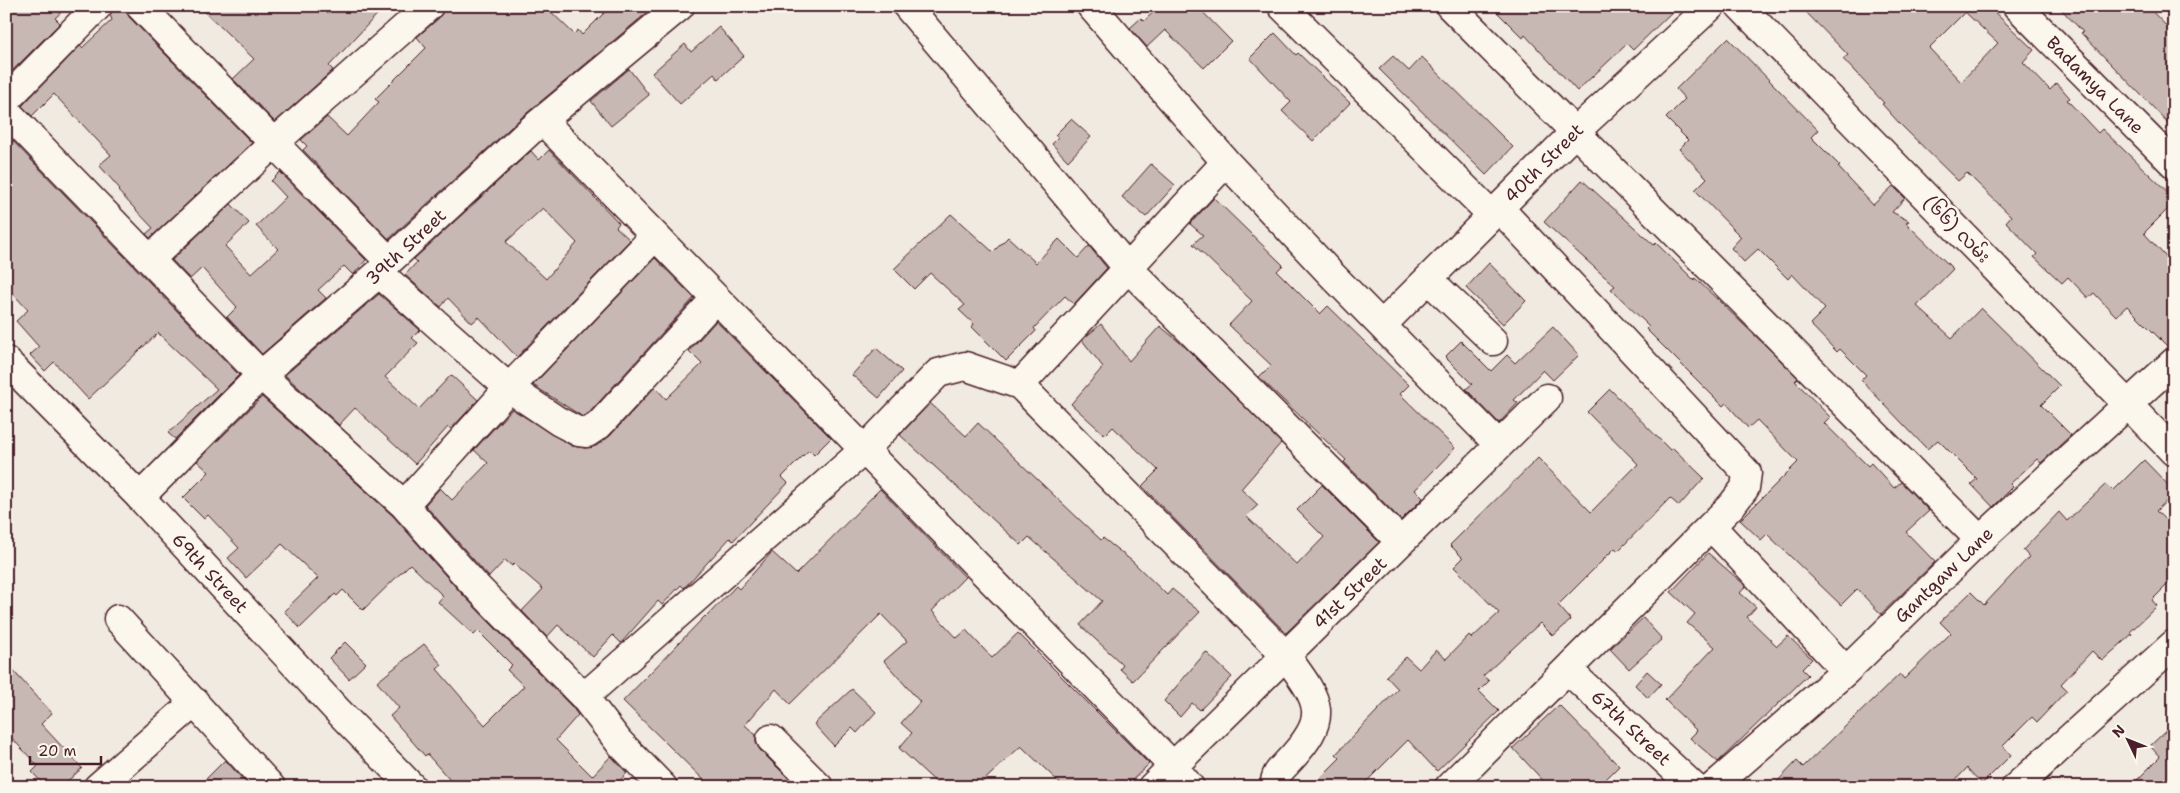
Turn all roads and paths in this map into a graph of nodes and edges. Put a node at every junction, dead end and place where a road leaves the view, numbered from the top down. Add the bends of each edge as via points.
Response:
1 (98, 6) edge
2 (140, 6) edge
3 (429, 6) edge
4 (907, 6) edge
5 (1091, 6) edge
6 (1282, 6) edge
7 (1450, 6) edge
8 (1712, 6) edge
9 (1740, 6) edge
10 (2017, 6) edge
11 (679, 7) edge
12 (6, 100) edge
13 (6, 111) edge
14 (544, 122) junction
15 (1576, 131) junction
16 (274, 143) junction
17 (1226, 162) junction
18 (2174, 164) edge
19 (1496, 211) junction
20 (654, 237) junction
21 (150, 259) junction
22 (384, 267) junction
23 (1127, 267) junction
24 (1428, 279) junction
25 (716, 298) junction
26 (1382, 325) junction
27 (1493, 341) dead end
28 (6, 361) edge
29 (2174, 362) edge
30 (261, 375) junction
31 (1020, 385) junction
32 (509, 388) junction
33 (1547, 398) dead end
34 (2126, 403) junction
35 (1499, 445) junction
36 (865, 449) junction
37 (2174, 452) edge
38 (140, 497) junction
39 (404, 506) junction
40 (1711, 526) junction
41 (1980, 540) junction
42 (1402, 542) junction
43 (118, 619) dead end
44 (2174, 644) edge
45 (1286, 656) junction
46 (1568, 670) junction
47 (1846, 671) junction
48 (584, 697) junction
49 (195, 702) junction
50 (771, 739) dead end
51 (1173, 766) junction
52 (655, 784) edge
53 (98, 787) edge
54 (271, 787) edge
55 (412, 787) edge
56 (819, 787) edge
57 (1152, 787) edge
58 (1190, 787) edge
59 (1275, 787) edge
60 (1449, 787) edge
61 (1694, 787) edge
62 (1713, 787) edge
63 (2016, 787) edge

1 - 12 street
2 - 16 street
3 - 16 street
4 - 23 street
5 - 17 street
6 - 19 street
7 - 15 street
8 - 15 street, 40th Street
9 - 34 street, (၆၆) လမ်း
10 - 18 street, Badamya Lane
11 - 14 street, 39th Street
13 - 21 street
14 - 20 street
14 - 22 street, 39th Street
15 - 19 street, 40th Street
15 - 41 street
16 - 21 street
16 - 22 street
17 - 23 street
17 - 26 street
19 - 24 street, 40th Street
19 - 40 street via 1747,473 1745,488
20 - 25 street
20 - 32 street
21 - 30 street
22 - 30 street, 39th Street
22 - 32 street
23 - 31 street
23 - 42 street
24 - 26 street, 40th Street
24 - 27 street
25 - 32 street via 587,433 558,422
25 - 36 street
26 - 35 street
28 - 38 street, 69th Street
29 - 34 street, Gantgaw Lane
30 - 38 street, 39th Street
30 - 39 street
31 - 36 street via 965,366 938,373
31 - 45 street
32 - 39 street
33 - 35 street, 41st Street
34 - 37 street, (၆၆) လမ်း
34 - 41 street, Gantgaw Lane
35 - 42 street, 41st Street
36 - 48 street
36 - 51 street
38 - 55 street, 69th Street
39 - 48 street via 472,582
40 - 46 street
40 - 47 street
41 - 47 street, Gantgaw Lane
42 - 45 street, 41st Street
43 - 49 street
44 - 63 street
45 - 51 street, 41st Street
45 - 59 street via 1312,691 1315,725 1307,740 1279,771
46 - 60 street
46 - 61 street, 67th Street
47 - 62 street, Gantgaw Lane
48 - 52 street
49 - 53 street
49 - 54 street
50 - 56 street
51 - 57 street, 41st Street
51 - 58 street

